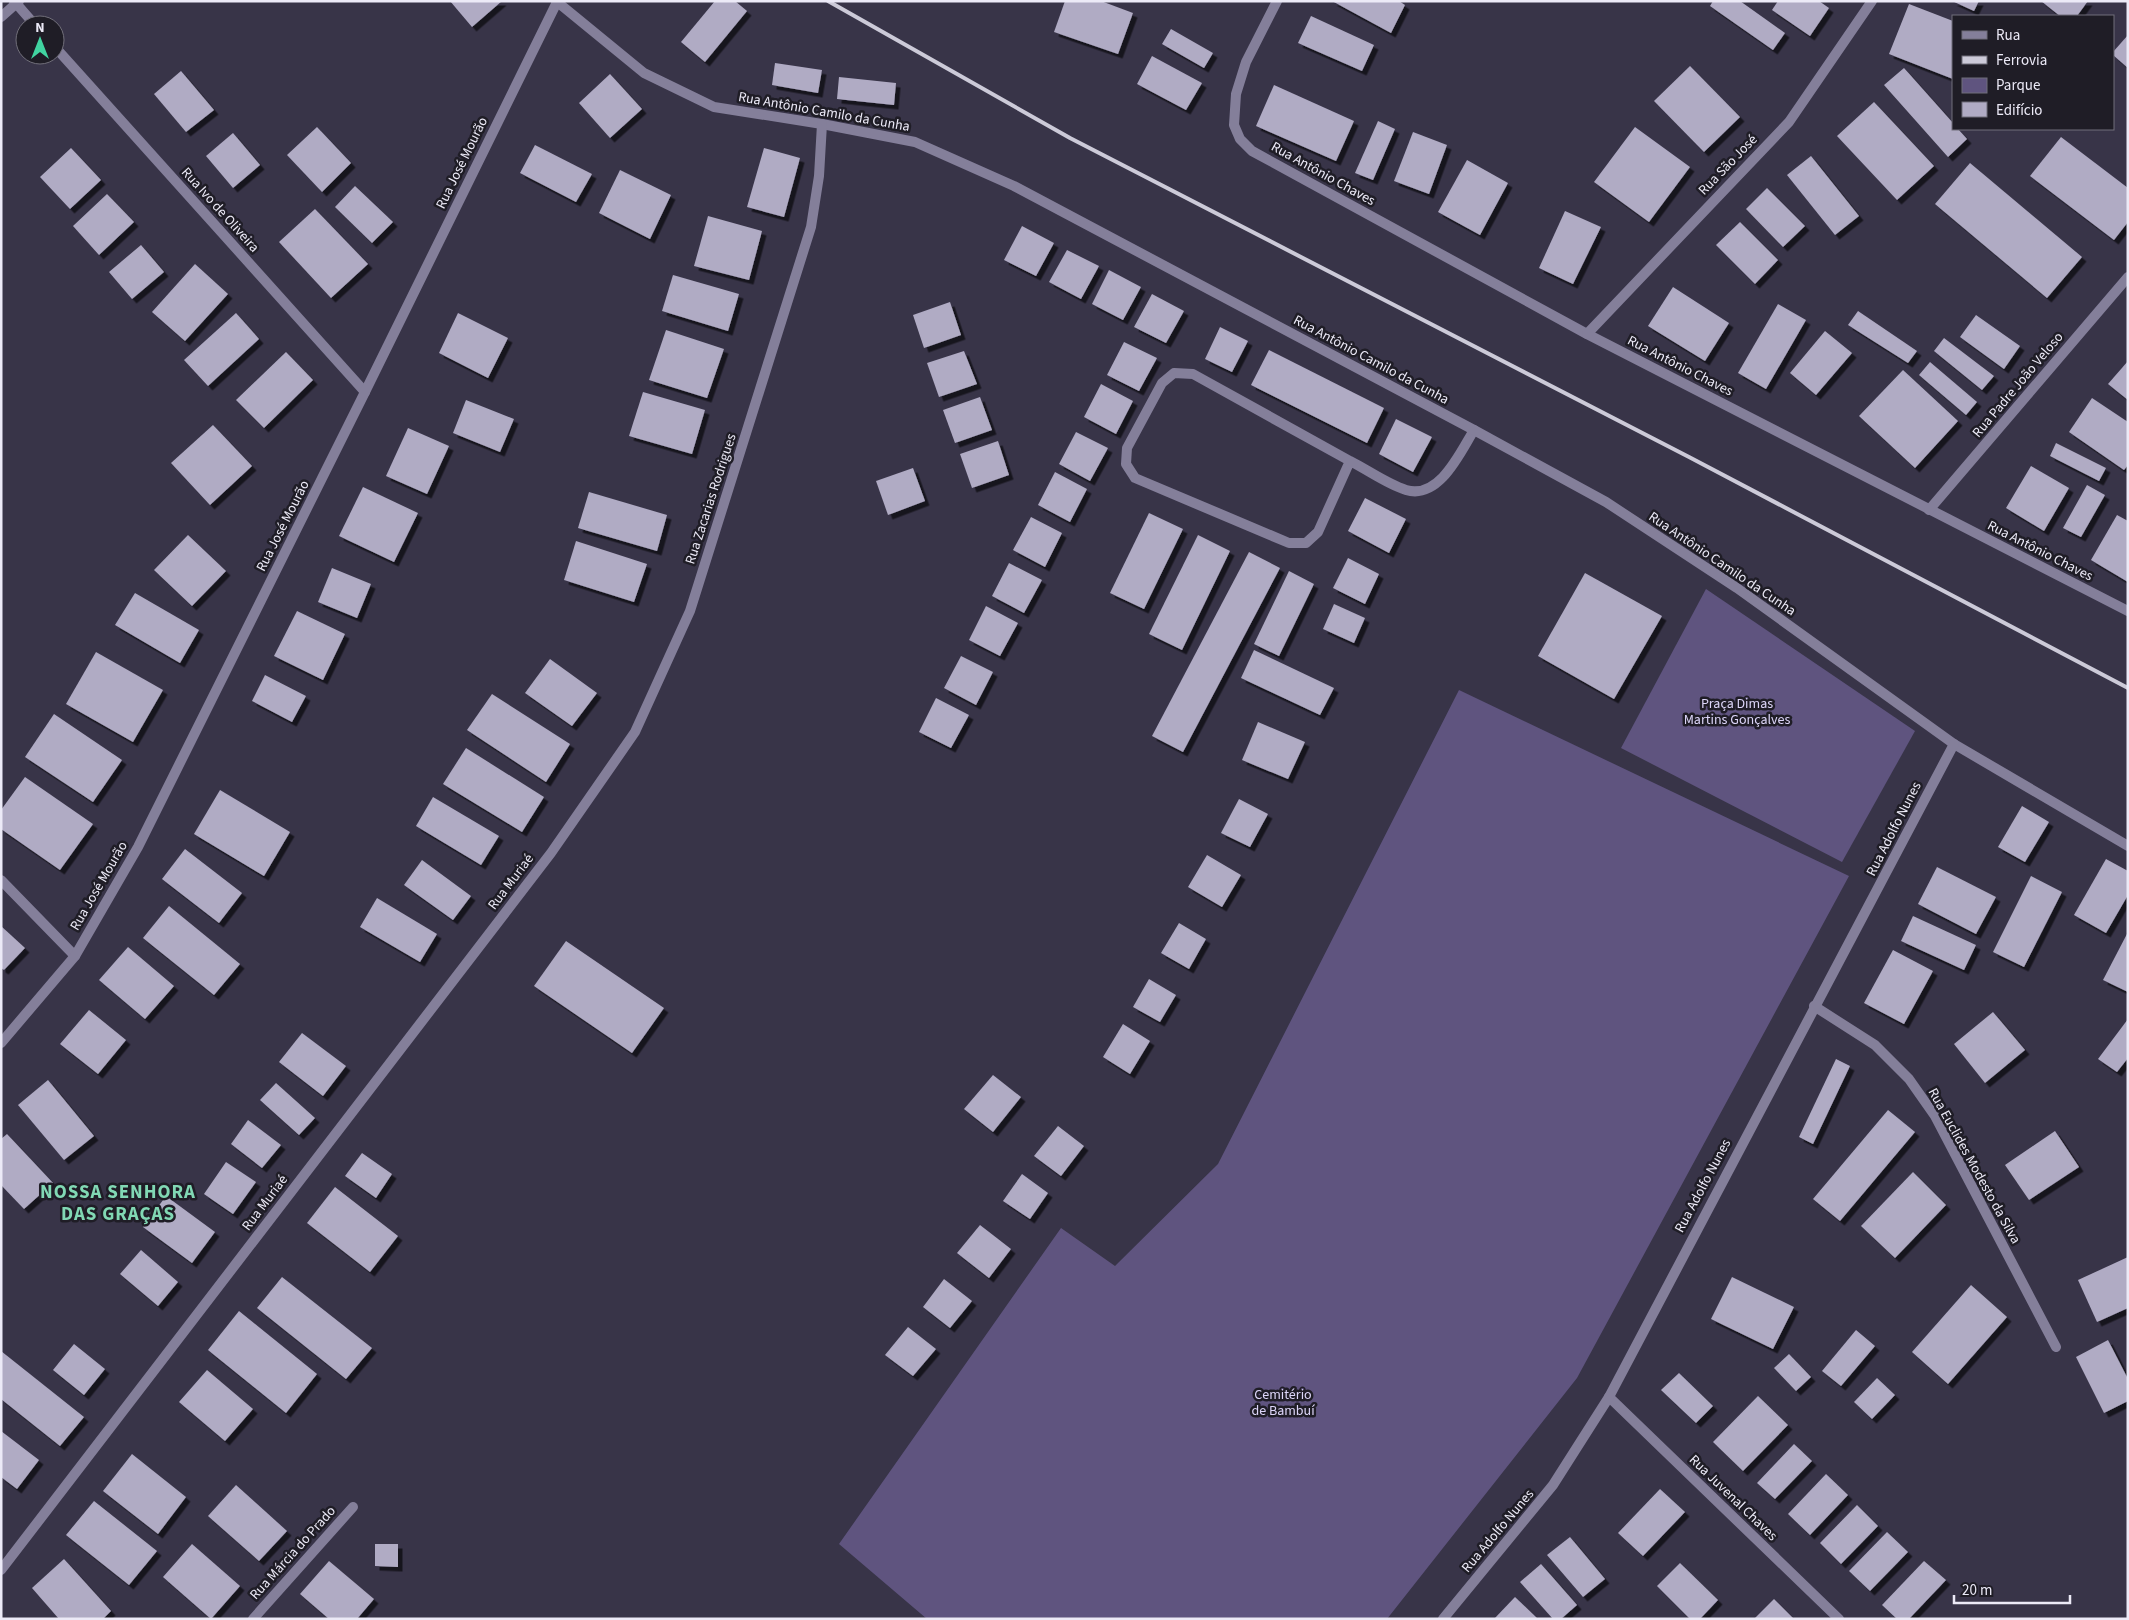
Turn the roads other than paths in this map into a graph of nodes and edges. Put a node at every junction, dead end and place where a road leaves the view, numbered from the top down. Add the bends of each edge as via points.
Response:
1 (1277, 1) edge
2 (1872, 1) edge
3 (16, 2) edge
4 (557, 2) edge
5 (27, 15) edge
6 (1, 17) edge
7 (65, 58) edge
8 (822, 124) junction
9 (2128, 277) edge
10 (1587, 334) junction
11 (365, 392) junction
12 (1474, 430) junction
13 (1350, 461) junction
14 (1929, 510) junction
15 (2128, 611) edge
16 (1954, 744) junction
17 (2128, 846) edge
18 (551, 853) joint
19 (1, 880) edge
20 (75, 956) junction
21 (1814, 1006) junction
22 (1, 1043) edge
23 (2056, 1347) dead end
24 (1609, 1397) junction
25 (353, 1506) dead end
26 (1, 1570) edge
27 (252, 1619) edge
28 (1443, 1619) edge
29 (1839, 1619) edge

1 - 10 street, Rua Antônio Chaves via 1246,62 1236,94 1234,125 1240,139 1252,151
2 - 10 street, Rua São José via 1789,122
3 - 5 street
3 - 6 street
4 - 8 street, Rua Antônio Camilo da Cunha via 644,72 714,107
4 - 11 street, Rua José Mourão
7 - 11 street, Rua Ivo de Oliveira
8 - 12 street, Rua Antônio Camilo da Cunha via 914,142 1014,186
8 - 18 street, Rua Zacarias Rodrigues via 819,176 811,227 690,611 635,732
9 - 14 street, Rua Padre João Veloso
10 - 14 street, Rua Antônio Chaves
11 - 20 street, Rua José Mourão via 138,847
12 - 13 street via 1439,483 1426,490 1407,490
12 - 16 street, Rua Antônio Camilo da Cunha via 1606,502 1737,588
13 - 13 street via 1318,532 1306,543 1289,543 1135,478 1126,464 1127,448 1162,383 1174,373 1193,374
14 - 15 street, Rua Antônio Chaves
16 - 17 street, Rua Antônio Camilo da Cunha
16 - 21 street, Rua Adolfo Nunes
18 - 26 street, Rua Muriaé
19 - 20 street
20 - 22 street, Rua José Mourão
21 - 23 street, Rua Euclides Modesto da Silva via 1874,1045 1909,1079 1935,1116
21 - 24 street, Rua Adolfo Nunes
24 - 28 street, Rua Adolfo Nunes via 1553,1485
24 - 29 street, Rua Juvenal Chaves
25 - 27 street, Rua Márcia do Prado

